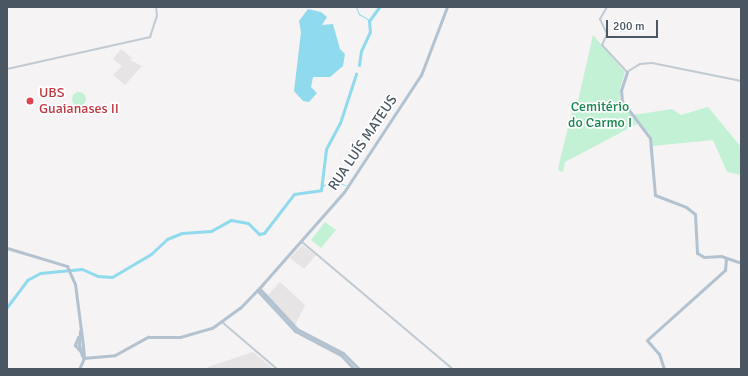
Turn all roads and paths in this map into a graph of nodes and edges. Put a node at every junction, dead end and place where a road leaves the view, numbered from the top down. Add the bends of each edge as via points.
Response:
1 (156, 7) edge
2 (447, 7) edge
3 (607, 7) edge
4 (7, 69) edge
5 (627, 72) junction
6 (741, 81) edge
7 (302, 242) junction
8 (7, 248) edge
9 (726, 258) junction
10 (741, 263) edge
11 (258, 289) junction
12 (222, 322) junction
13 (80, 327) junction
14 (78, 337) junction
15 (82, 342) junction
16 (80, 349) junction
17 (83, 358) junction
18 (79, 369) edge
19 (277, 369) edge
20 (354, 369) edge
21 (359, 369) edge
22 (453, 369) edge
23 (664, 369) edge

1 - 4 street via 157,16 150,37
2 - 7 main road, RUA LUÍS MATEUS via 415,85 344,192
3 - 5 street via 600,19 607,34 602,45
5 - 6 street via 640,64 652,63
5 - 9 main road via 621,90 622,101 650,138 654,194 686,207 695,214 697,253
7 - 11 main road, RUA LUÍS MATEUS
7 - 22 street via 389,312
8 - 13 main road via 66,264 75,284
9 - 10 main road
9 - 23 main road via 724,270 647,340 660,354
11 - 12 main road, RUA LUÍS MATEUS
11 - 20 main road via 295,331 341,355
11 - 21 main road via 297,329 343,353
12 - 17 main road, RUA LUÍS MATEUS via 184,336 144,338 110,356
12 - 19 street
13 - 14 main road
13 - 15 main road
14 - 15 main road
14 - 16 main road via 75,340
15 - 16 main road
16 - 17 main road
16 - 17 main road
17 - 18 main road

